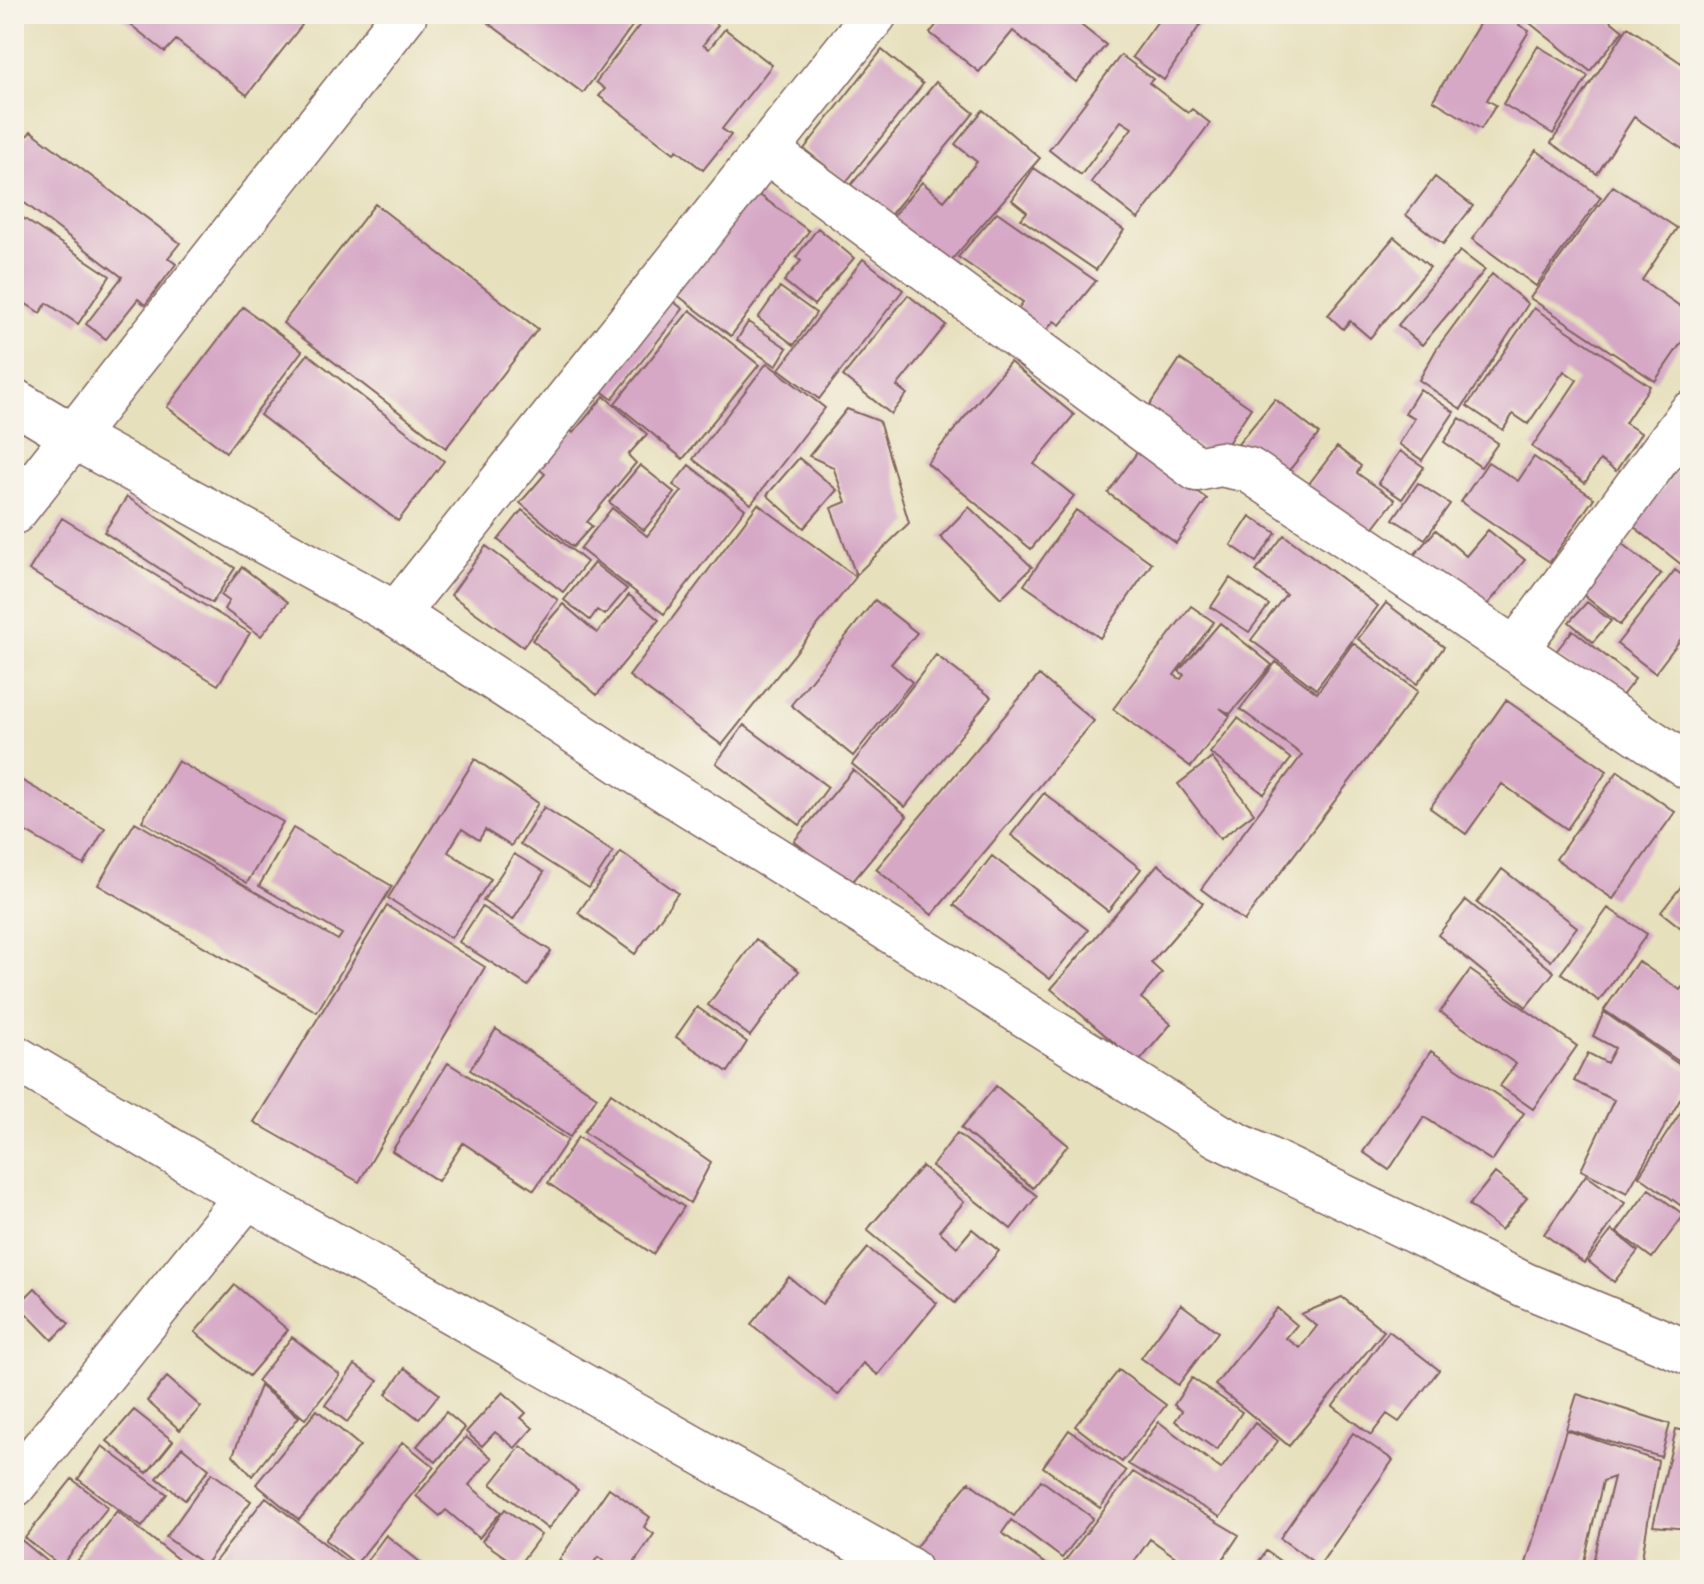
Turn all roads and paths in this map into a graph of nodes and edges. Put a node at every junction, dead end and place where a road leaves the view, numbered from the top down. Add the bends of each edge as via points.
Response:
1 (405, 14) edge
2 (875, 14) edge
3 (767, 151) junction
4 (14, 401) edge
5 (1690, 414) edge
6 (74, 437) junction
7 (14, 512) edge
8 (396, 614) junction
9 (1516, 649) junction
10 (1690, 768) edge
11 (14, 1057) edge
12 (247, 1196) junction
13 (1690, 1353) edge
14 (14, 1485) edge
15 (856, 1558) edge
16 (909, 1570) edge

1 - 6 street
2 - 3 street
3 - 8 street
3 - 9 street via 1197,469 1220,464 1249,470
4 - 6 street
5 - 9 street
6 - 7 street
6 - 8 street
8 - 13 street via 632,769 1219,1136 1525,1285
9 - 10 street
11 - 12 street
12 - 14 street
12 - 15 street
15 - 16 street

